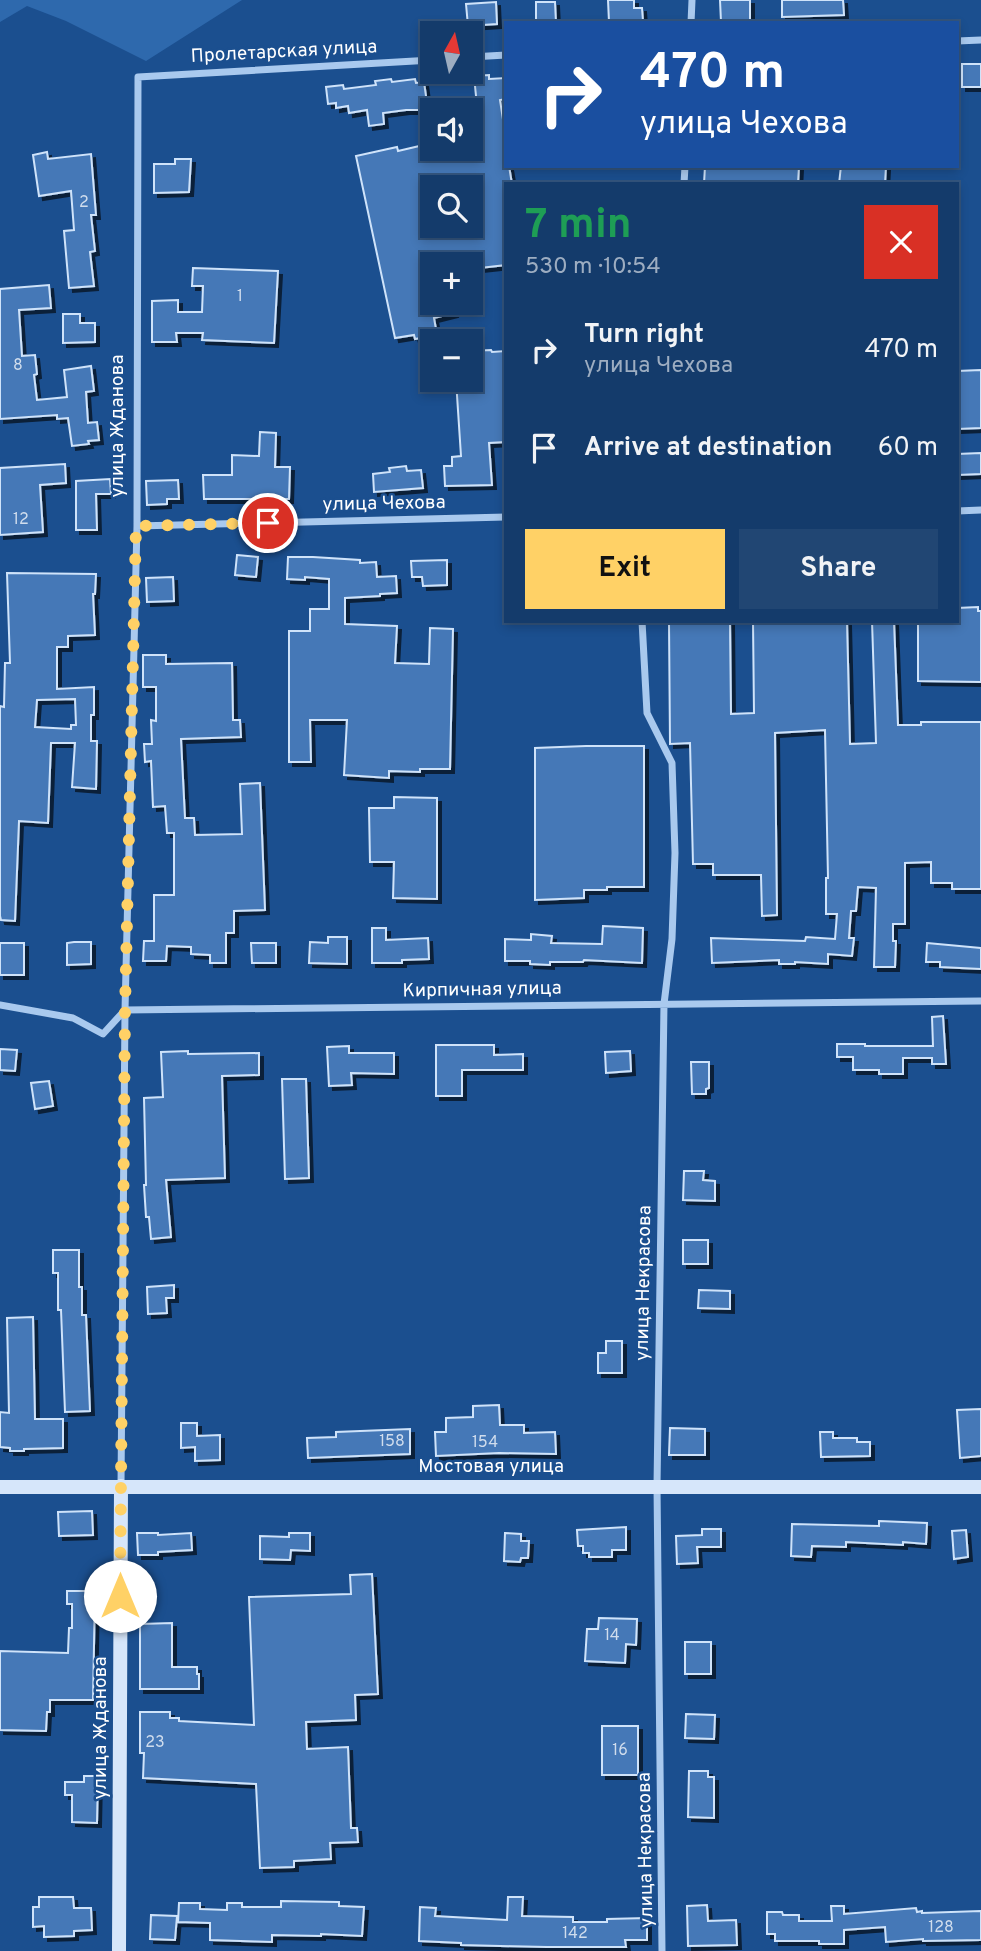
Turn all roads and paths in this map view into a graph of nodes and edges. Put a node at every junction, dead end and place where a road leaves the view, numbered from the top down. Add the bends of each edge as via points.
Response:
1 (692, 0) edge
2 (691, 21) edge
3 (981, 40) edge
4 (959, 41) edge
5 (504, 55) edge
6 (483, 56) edge
7 (420, 61) edge
8 (138, 77) joint
9 (981, 510) edge
10 (959, 511) edge
11 (504, 517) edge
12 (136, 526) junction
13 (642, 623) edge
14 (981, 1001) edge
15 (0, 1004) edge
16 (664, 1004) junction
17 (125, 1010) junction
18 (0, 1486) edge
19 (121, 1486) junction
20 (657, 1486) junction
21 (981, 1487) edge
22 (119, 1951) edge
23 (662, 1951) edge

1 - 2 street
3 - 4 street
5 - 6 street
7 - 8 street, Пролетарская улица
8 - 12 street, улица Жданова
9 - 10 street
11 - 12 street, улица Чехова
12 - 17 street, улица Жданова
13 - 16 street, улица Некрасова via 647,713 672,763 672,939
14 - 16 street, Кирпичная улица
15 - 17 street via 73,1018 103,1034
16 - 17 street, Кирпичная улица
16 - 20 street, улица Некрасова
17 - 19 street, улица Жданова
18 - 19 street, Мостовая улица
19 - 20 street, Мостовая улица
19 - 22 street, улица Жданова
20 - 21 street, Мостовая улица
20 - 23 street, улица Некрасова

